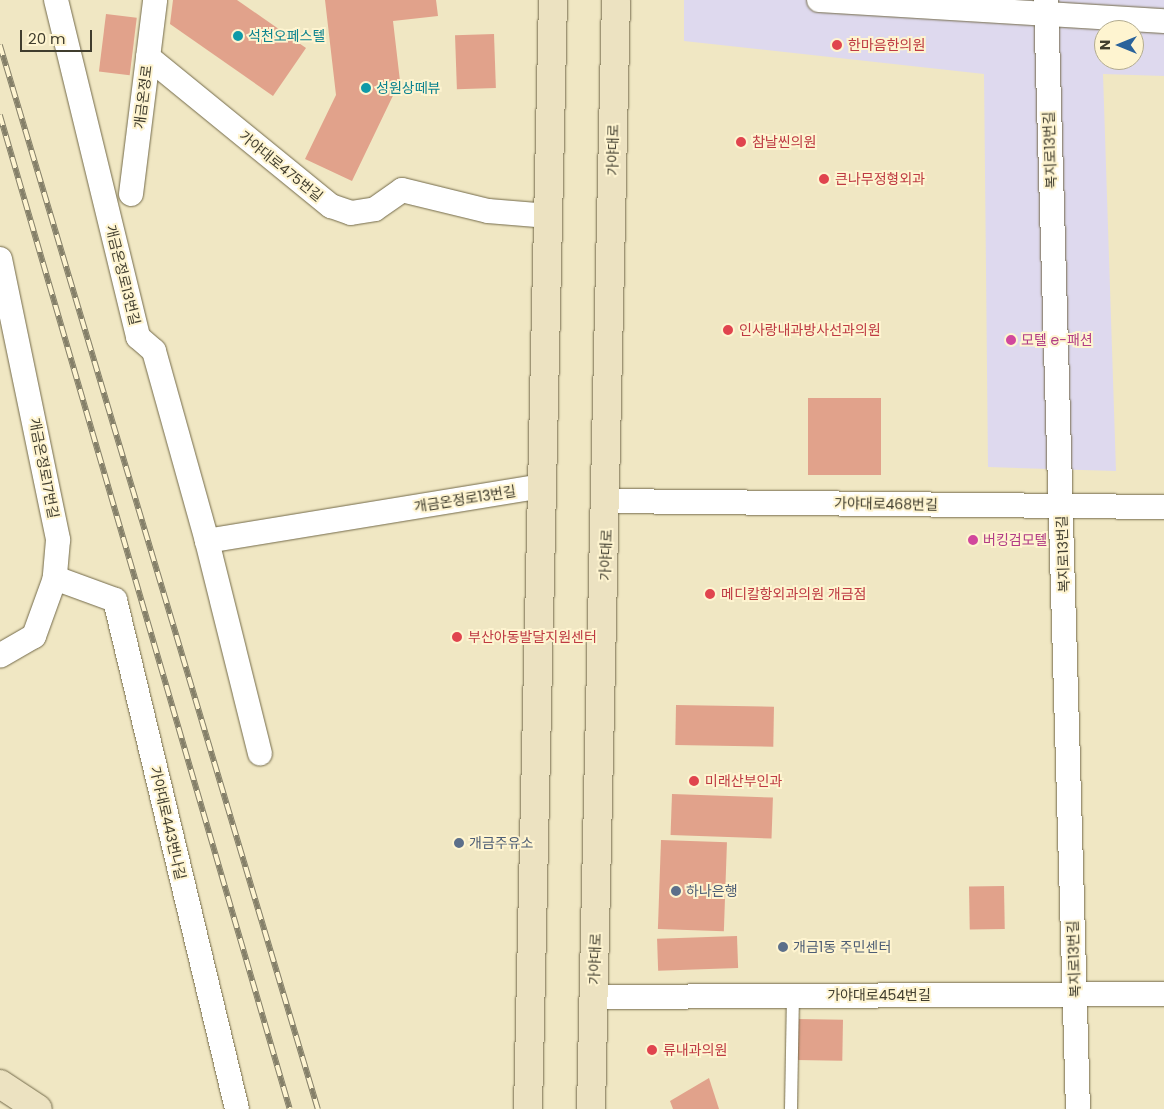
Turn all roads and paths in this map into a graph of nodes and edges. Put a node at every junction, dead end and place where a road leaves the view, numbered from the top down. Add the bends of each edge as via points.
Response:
1 (56, 0) edge
2 (155, 0) edge
3 (553, 0) edge
4 (616, 0) edge
5 (819, 0) edge
6 (1046, 7) edge
7 (1164, 21) edge
8 (148, 57) junction
9 (131, 194) dead end
10 (549, 216) junction
11 (0, 259) edge
12 (544, 486) junction
13 (607, 501) junction
14 (1061, 506) junction
15 (1164, 507) edge
16 (207, 541) junction
17 (55, 578) junction
18 (0, 656) edge
19 (260, 753) dead end
20 (1075, 994) junction
21 (1164, 994) edge
22 (793, 996) junction
23 (594, 997) junction
24 (0, 1084) edge
25 (38, 1109) edge
26 (237, 1109) edge
27 (528, 1109) edge
28 (591, 1109) edge
29 (791, 1109) edge
30 (1078, 1109) edge

1 - 16 street, 개금온정로13번길 via 138,337 154,351
2 - 8 street, 개금온정로
3 - 10 main road
4 - 13 main road, 가야대로
5 - 6 street
6 - 7 street
6 - 14 street, 복지로13번길
8 - 9 street, 개금온정로
8 - 10 street, 가야대로475번길 via 331,206 351,213 375,209 402,190 488,211
10 - 12 main road
11 - 17 street, 개금온정로17번길 via 58,540
12 - 16 street, 개금온정로13번길
12 - 27 main road
13 - 14 street, 가야대로468번길
13 - 23 main road, 가야대로
14 - 15 street, 가야대로468번길
14 - 20 street, 복지로13번길
16 - 19 street, 개금온정로13번길
17 - 18 street, 개금온정로17번길 via 34,636
17 - 26 street, 가야대로443번나길 via 115,600
20 - 21 street, 가야대로454번길
20 - 22 street, 가야대로454번길
20 - 30 street, 복지로13번길
22 - 23 street, 가야대로454번길
22 - 29 lane
23 - 28 main road, 가야대로
24 - 25 main road

